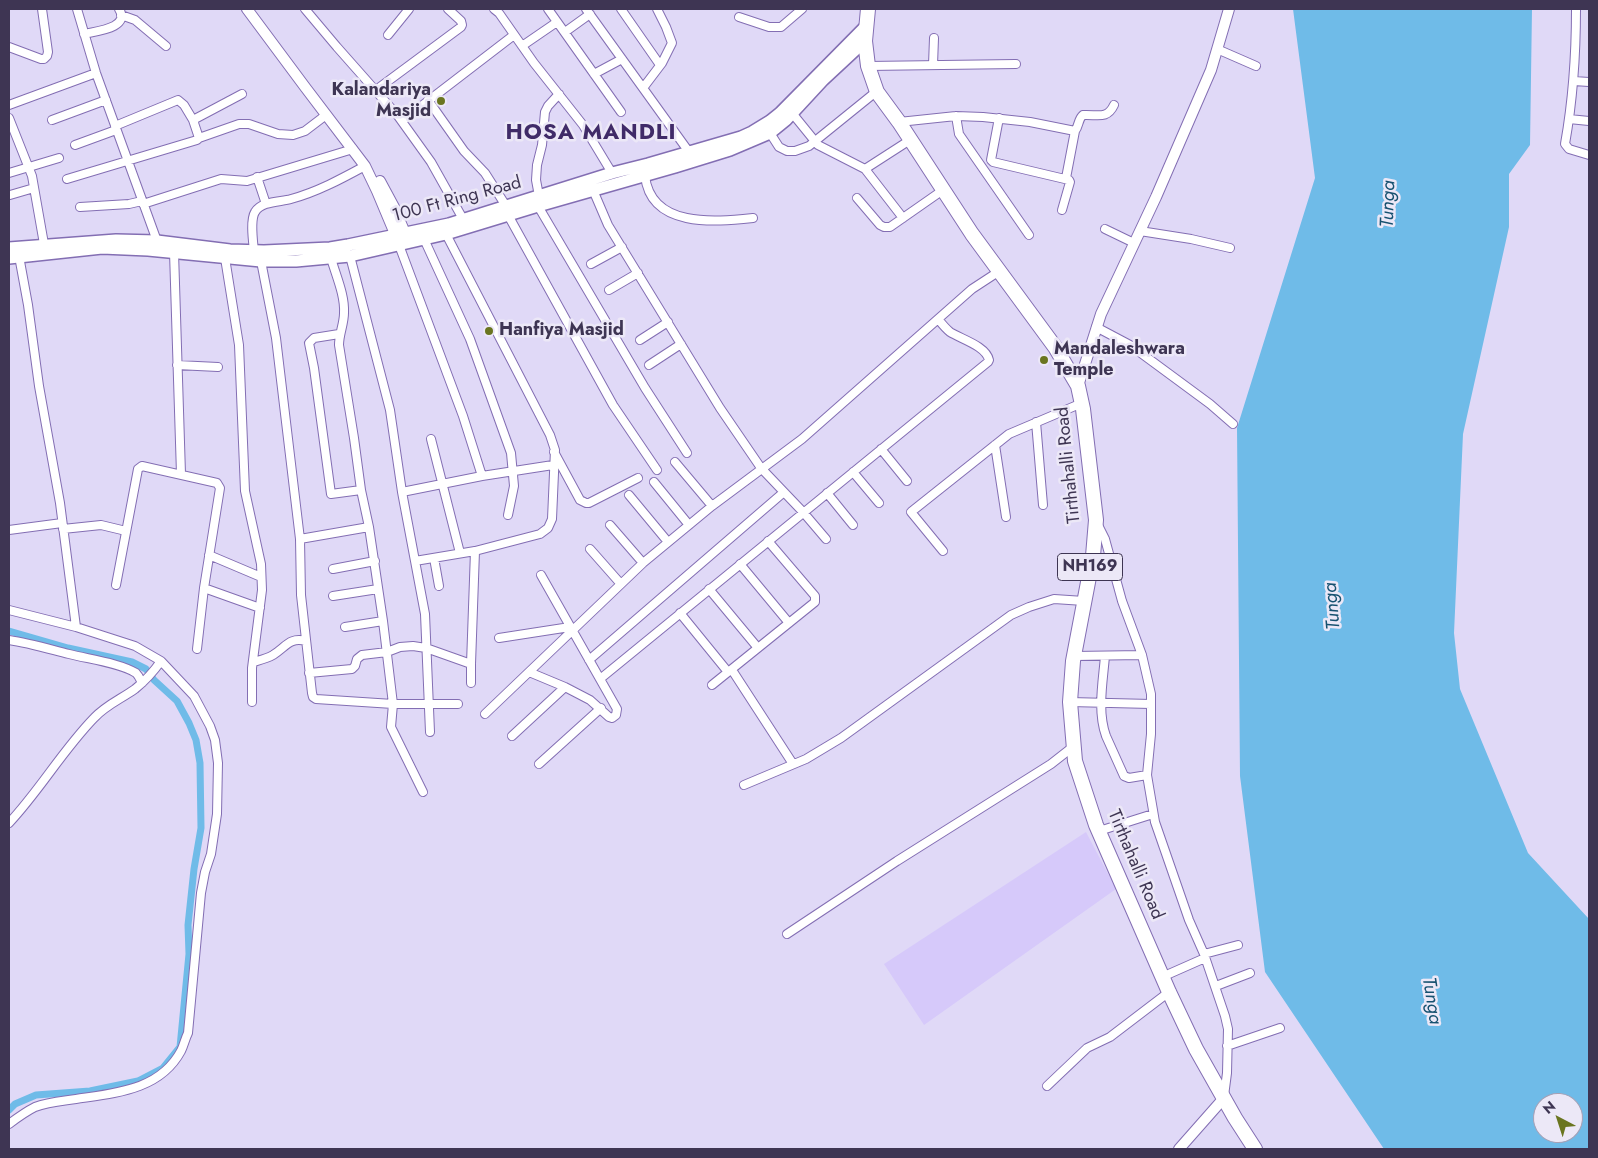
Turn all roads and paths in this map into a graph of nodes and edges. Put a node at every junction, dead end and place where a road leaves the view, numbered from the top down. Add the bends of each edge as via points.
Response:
1 (42, 9) edge
2 (77, 9) edge
3 (247, 9) edge
4 (254, 9) edge
5 (305, 9) edge
6 (409, 9) edge
7 (448, 9) edge
8 (494, 9) edge
9 (548, 9) edge
10 (621, 9) edge
11 (657, 9) edge
12 (802, 9) edge
13 (868, 9) edge
14 (1229, 9) edge
15 (1576, 9) edge
16 (121, 11) edge
17 (588, 11) edge
18 (739, 17) dead end
19 (557, 22) junction
20 (565, 32) junction
21 (84, 34) junction
22 (865, 34) junction
23 (388, 35) dead end
24 (514, 35) junction
25 (934, 38) dead end
26 (166, 46) dead end
27 (522, 46) junction
28 (9, 47) edge
29 (1218, 49) junction
30 (622, 59) junction
31 (1016, 64) dead end
32 (660, 65) junction
33 (932, 65) junction
34 (868, 66) junction
35 (1256, 66) dead end
36 (96, 73) junction
37 (594, 74) junction
38 (1574, 81) junction
39 (1589, 82) edge
40 (642, 88) junction
41 (376, 90) junction
42 (877, 91) junction
43 (242, 94) dead end
44 (559, 94) junction
45 (106, 100) junction
46 (428, 100) junction
47 (9, 105) edge
48 (1114, 105) dead end
49 (621, 112) dead end
50 (792, 113) junction
51 (326, 115) junction
52 (956, 116) junction
53 (9, 118) edge
54 (999, 118) junction
55 (1569, 118) junction
56 (52, 120) dead end
57 (193, 120) junction
58 (402, 121) junction
59 (1589, 121) edge
60 (899, 122) junction
61 (116, 128) junction
62 (1075, 131) junction
63 (770, 133) junction
64 (200, 138) junction
65 (13, 139) edge
66 (910, 140) junction
67 (814, 141) junction
68 (75, 145) dead end
69 (353, 149) junction
70 (689, 152) junction
71 (1589, 154) edge
72 (59, 158) dead end
73 (127, 161) junction
74 (365, 166) junction
75 (29, 167) junction
76 (865, 170) junction
77 (9, 173) edge
78 (612, 173) junction
79 (645, 176) junction
80 (257, 177) junction
81 (1066, 178) junction
82 (68, 179) dead end
83 (34, 188) junction
84 (593, 190) junction
85 (943, 190) junction
86 (10, 195) dead end
87 (857, 198) dead end
88 (538, 201) junction
89 (143, 202) junction
90 (266, 204) junction
91 (80, 207) dead end
92 (1062, 210) dead end
93 (507, 211) junction
94 (752, 218) dead end
95 (903, 218) junction
96 (463, 219) junction
97 (1105, 229) dead end
98 (1140, 231) junction
99 (446, 234) junction
100 (1029, 235) dead end
101 (402, 239) junction
102 (424, 239) junction
103 (157, 241) junction
104 (1134, 243) junction
105 (44, 244) junction
106 (622, 247) junction
107 (1230, 248) dead end
108 (12, 250) edge
109 (254, 251) junction
110 (174, 252) junction
111 (350, 256) junction
112 (224, 258) junction
113 (332, 258) junction
114 (261, 261) junction
115 (591, 264) dead end
116 (998, 272) junction
117 (638, 273) junction
118 (608, 290) dead end
119 (938, 319) junction
120 (668, 322) junction
121 (1096, 328) junction
122 (339, 334) junction
123 (640, 340) dead end
124 (682, 344) junction
125 (177, 365) junction
126 (649, 365) dead end
127 (218, 367) dead end
128 (1078, 386) junction
129 (1082, 403) junction
130 (1036, 422) junction
131 (1234, 424) dead end
132 (431, 438) dead end
133 (995, 445) junction
134 (881, 449) junction
135 (554, 452) junction
136 (687, 453) dead end
137 (675, 462) dead end
138 (553, 465) junction
139 (761, 468) junction
140 (657, 470) dead end
141 (514, 471) junction
142 (853, 472) junction
143 (181, 474) junction
144 (482, 476) junction
145 (638, 478) dead end
146 (907, 481) dead end
147 (654, 482) dead end
148 (443, 484) junction
149 (361, 490) junction
150 (402, 492) junction
151 (784, 492) junction
152 (826, 493) junction
153 (629, 495) dead end
154 (879, 503) dead end
155 (1043, 505) dead end
156 (712, 506) junction
157 (803, 512) junction
158 (508, 515) dead end
159 (1006, 518) dead end
160 (1096, 520) junction
161 (610, 525) dead end
162 (689, 525) junction
163 (852, 525) dead end
164 (63, 526) junction
165 (370, 528) junction
166 (9, 530) edge
167 (126, 532) junction
168 (300, 539) junction
169 (826, 540) dead end
170 (768, 541) junction
171 (668, 542) junction
172 (590, 549) dead end
173 (475, 551) junction
174 (943, 552) dead end
175 (460, 553) junction
176 (209, 555) junction
177 (434, 558) junction
178 (375, 561) junction
179 (415, 562) junction
180 (643, 563) junction
181 (740, 564) junction
182 (333, 569) dead end
183 (541, 575) dead end
184 (261, 577) junction
185 (620, 583) junction
186 (116, 585) dead end
187 (439, 586) dead end
188 (204, 588) junction
189 (378, 589) junction
190 (710, 589) junction
191 (332, 596) dead end
192 (1084, 601) junction
193 (260, 608) junction
194 (9, 610) edge
195 (680, 613) junction
196 (383, 621) junction
197 (789, 623) junction
198 (76, 626) junction
199 (345, 627) dead end
200 (571, 629) junction
201 (499, 638) dead end
202 (9, 640) edge
203 (306, 641) junction
204 (426, 648) junction
205 (758, 648) junction
206 (197, 649) dead end
207 (387, 652) junction
208 (1142, 655) junction
209 (1074, 656) junction
210 (1105, 656) junction
211 (589, 660) junction
212 (253, 662) junction
213 (160, 663) junction
214 (471, 664) junction
215 (730, 671) junction
216 (528, 672) junction
217 (309, 673) junction
218 (600, 679) junction
219 (144, 681) junction
220 (472, 683) dead end
221 (712, 685) dead end
222 (565, 687) junction
223 (252, 702) dead end
224 (1070, 702) junction
225 (1102, 702) junction
226 (393, 704) junction
227 (430, 704) junction
228 (458, 704) dead end
229 (1151, 704) junction
230 (601, 708) junction
231 (486, 714) dead end
232 (430, 732) dead end
233 (512, 736) dead end
234 (1074, 746) junction
235 (540, 764) dead end
236 (793, 764) junction
237 (1147, 775) junction
238 (744, 785) dead end
239 (423, 792) dead end
240 (1153, 814) junction
241 (9, 823) edge
242 (1099, 831) junction
243 (788, 934) dead end
244 (1238, 945) dead end
245 (1205, 956) junction
246 (1250, 973) dead end
247 (1162, 977) junction
248 (1216, 986) junction
249 (1169, 992) junction
250 (1280, 1028) dead end
251 (1227, 1046) junction
252 (1047, 1086) dead end
253 (1224, 1098) junction
254 (9, 1124) edge
255 (1179, 1149) edge
256 (1256, 1149) edge

1 - 28 street via 47,56 41,59
2 - 21 street
3 - 51 street
4 - 101 street via 362,150 380,181
5 - 41 street
6 - 23 street
7 - 41 street via 460,21 461,27
8 - 24 street
9 - 19 street
10 - 32 street
11 - 32 street via 672,43
12 - 18 street via 781,27 768,27
13 - 22 highway, Tirthahalli Road / NH169
14 - 29 street
15 - 38 street
16 - 21 street via 120,22 115,26
16 - 26 street
17 - 20 street
17 - 30 street
19 - 20 street
19 - 27 street
20 - 37 street
21 - 36 street
22 - 34 highway, Tirthahalli Road / NH169
22 - 50 main road, 100 Ft Ring Road
22 - 70 main road, 100 Ft Ring Road via 770,121 741,137
24 - 27 street
24 - 46 street
25 - 33 street
27 - 44 street
29 - 35 street
29 - 98 street
30 - 37 street
30 - 40 street
31 - 33 street
32 - 40 street
33 - 34 street
34 - 42 highway, Tirthahalli Road / NH169
36 - 45 street
36 - 47 street
37 - 49 street
38 - 39 street
38 - 55 street
40 - 70 street
41 - 58 street
42 - 60 highway, Tirthahalli Road / NH169
42 - 67 street
43 - 57 street
44 - 78 street via 583,125
44 - 88 street via 545,112 537,165
45 - 56 street
45 - 61 street
46 - 58 street
46 - 93 street via 464,151 485,173
48 - 62 street via 1107,115 1083,115
50 - 63 main road, 100 Ft Ring Road
50 - 67 street
51 - 64 street via 305,131 293,135 239,124
51 - 69 street
52 - 54 street
52 - 60 street
52 - 100 street via 959,134
53 - 65 street
54 - 62 street
54 - 81 street via 993,162
55 - 59 street
55 - 71 street via 1566,146
57 - 61 street via 178,100
57 - 64 street
58 - 96 street via 431,162
60 - 66 highway, Tirthahalli Road / NH169
61 - 68 street
61 - 73 street
62 - 81 street
63 - 67 street via 787,151 809,146
63 - 79 main road, 100 Ft Ring Road via 730,150
64 - 73 street
65 - 75 street
66 - 76 street
66 - 85 highway, Tirthahalli Road / NH169
67 - 76 street
69 - 74 street
69 - 80 street
70 - 78 main road, 100 Ft Ring Road
72 - 75 street
73 - 82 street
73 - 89 street
74 - 90 street via 306,195
74 - 101 street
75 - 77 street
75 - 83 street
76 - 95 street
78 - 88 main road, 100 Ft Ring Road
79 - 84 main road, 100 Ft Ring Road
79 - 94 street via 648,191 660,206 681,217 710,222
80 - 89 street via 247,181 221,179
80 - 90 street
81 - 92 street via 1070,182
83 - 86 street
83 - 105 street
84 - 88 main road, 100 Ft Ring Road
84 - 106 street via 608,225
85 - 95 street
85 - 116 highway, Tirthahalli Road / NH169
87 - 95 street via 884,227 890,227
88 - 93 main road, 100 Ft Ring Road
88 - 136 street via 645,388
89 - 91 street
89 - 103 street
90 - 109 street via 255,212
93 - 96 main road, 100 Ft Ring Road
93 - 99 main road, 100 Ft Ring Road
93 - 140 street via 613,405
96 - 101 main road, 100 Ft Ring Road
97 - 104 street
98 - 104 street
98 - 107 street
99 - 102 main road, 100 Ft Ring Road
99 - 135 street via 550,435
101 - 102 main road, 100 Ft Ring Road
101 - 109 main road, 100 Ft Ring Road via 330,248
101 - 111 main road, 100 Ft Ring Road
101 - 144 street
102 - 141 street via 470,339 511,453
103 - 105 main road, 100 Ft Ring Road
103 - 109 main road, 100 Ft Ring Road
104 - 121 street
105 - 108 main road, 100 Ft Ring Road
106 - 115 street
106 - 117 street
108 - 110 main road, 100 Ft Ring Road via 102,248
108 - 164 street via 28,305
110 - 112 main road, 100 Ft Ring Road
110 - 125 street
111 - 113 main road, 100 Ft Ring Road
111 - 150 street via 388,404
112 - 114 main road, 100 Ft Ring Road
112 - 184 street via 239,345 245,492
113 - 114 main road, 100 Ft Ring Road
113 - 122 street via 344,303
114 - 168 street via 276,338
116 - 119 street via 972,289
116 - 128 highway, Tirthahalli Road / NH169 via 1055,347
117 - 118 street
117 - 120 street
119 - 134 street via 950,332 988,354 989,360
119 - 139 street via 802,438
120 - 123 street
120 - 124 street
121 - 128 street
121 - 131 street via 1130,345
122 - 149 street
122 - 149 street via 314,338 308,343 331,494
124 - 126 street
124 - 139 street
125 - 127 street
125 - 143 street
128 - 129 highway, Tirthahalli Road / NH169
129 - 130 street
129 - 160 highway, Tirthahalli Road / NH169
130 - 133 street
130 - 155 street
132 - 148 street
133 - 159 street
133 - 174 street via 911,512
134 - 142 street
134 - 146 street
135 - 138 street
135 - 145 street via 580,500 586,503
137 - 156 street
138 - 141 street
138 - 173 street via 552,519 548,528 540,534
139 - 151 street
139 - 156 street
141 - 144 street
141 - 158 street
142 - 152 street
142 - 154 street
143 - 167 street via 140,467
143 - 176 street via 219,485
144 - 148 street
147 - 162 street
148 - 150 street
148 - 175 street
149 - 165 street
150 - 179 street
151 - 157 street
151 - 211 street
152 - 157 street
152 - 163 street
153 - 171 street
156 - 162 street
157 - 169 street
157 - 170 street
160 - 192 highway, Tirthahalli Road / NH169
160 - 208 street
161 - 180 street
162 - 171 street
164 - 166 street
164 - 167 street via 101,525
164 - 198 street
165 - 168 street
165 - 178 street
167 - 186 street
168 - 203 street
170 - 181 street
170 - 197 street via 816,599
171 - 180 street
172 - 185 street
173 - 175 street
173 - 214 street
175 - 177 street
176 - 184 street
176 - 188 street
177 - 179 street
177 - 187 street
178 - 182 street
178 - 189 street
179 - 204 street
180 - 185 street
181 - 190 street
181 - 197 street
183 - 200 street
184 - 193 street
185 - 200 street
188 - 193 street
188 - 206 street
189 - 191 street
189 - 196 street
190 - 195 street
190 - 205 street
192 - 209 highway, Tirthahalli Road / NH169
192 - 236 street via 1054,600 1011,615 841,738
193 - 212 street
194 - 198 street
195 - 215 street
195 - 218 street
196 - 199 street
196 - 207 street
197 - 205 street
198 - 213 street via 136,646
200 - 201 street
200 - 211 street
200 - 216 street
202 - 219 street via 113,664 135,673
203 - 212 street via 292,641 267,658
203 - 217 street
204 - 207 street via 400,647
204 - 214 street
204 - 227 street
205 - 215 street
207 - 217 street via 362,655 352,669
207 - 226 street
208 - 210 street
208 - 229 street
209 - 210 street
209 - 224 highway, Tirthahalli Road / NH169
210 - 225 street
211 - 218 street
212 - 223 street
213 - 219 street
213 - 254 street via 188,689 198,704 215,740 218,763 217,814 212,854 202,893 188,1033 172,1064 147,1084 42,1105
214 - 220 street
215 - 221 street
215 - 236 street
216 - 222 street
216 - 231 street
217 - 226 street via 316,699
218 - 230 street via 618,712 612,718
219 - 241 street via 103,709 78,734
222 - 230 street
222 - 233 street
224 - 225 street
224 - 234 highway, Tirthahalli Road / NH169
225 - 229 street
225 - 237 street via 1103,729 1122,773 1129,778
226 - 227 street
226 - 239 street via 392,732
227 - 228 street
227 - 232 street
229 - 237 street
230 - 235 street
234 - 242 highway, Tirthahalli Road / NH169 via 1075,761
234 - 243 street
236 - 238 street
237 - 240 street
240 - 242 street
240 - 245 street via 1189,920
242 - 247 highway, Tirthahalli Road / NH169
244 - 245 street
245 - 247 street
245 - 248 street
246 - 248 street
247 - 249 highway, Tirthahalli Road / NH169
248 - 251 street via 1228,1029
249 - 252 street via 1117,1032 1087,1048
249 - 253 highway, Tirthahalli Road / NH169
250 - 251 street
251 - 253 street
253 - 255 street
253 - 256 highway, Tirthahalli Road / NH169

